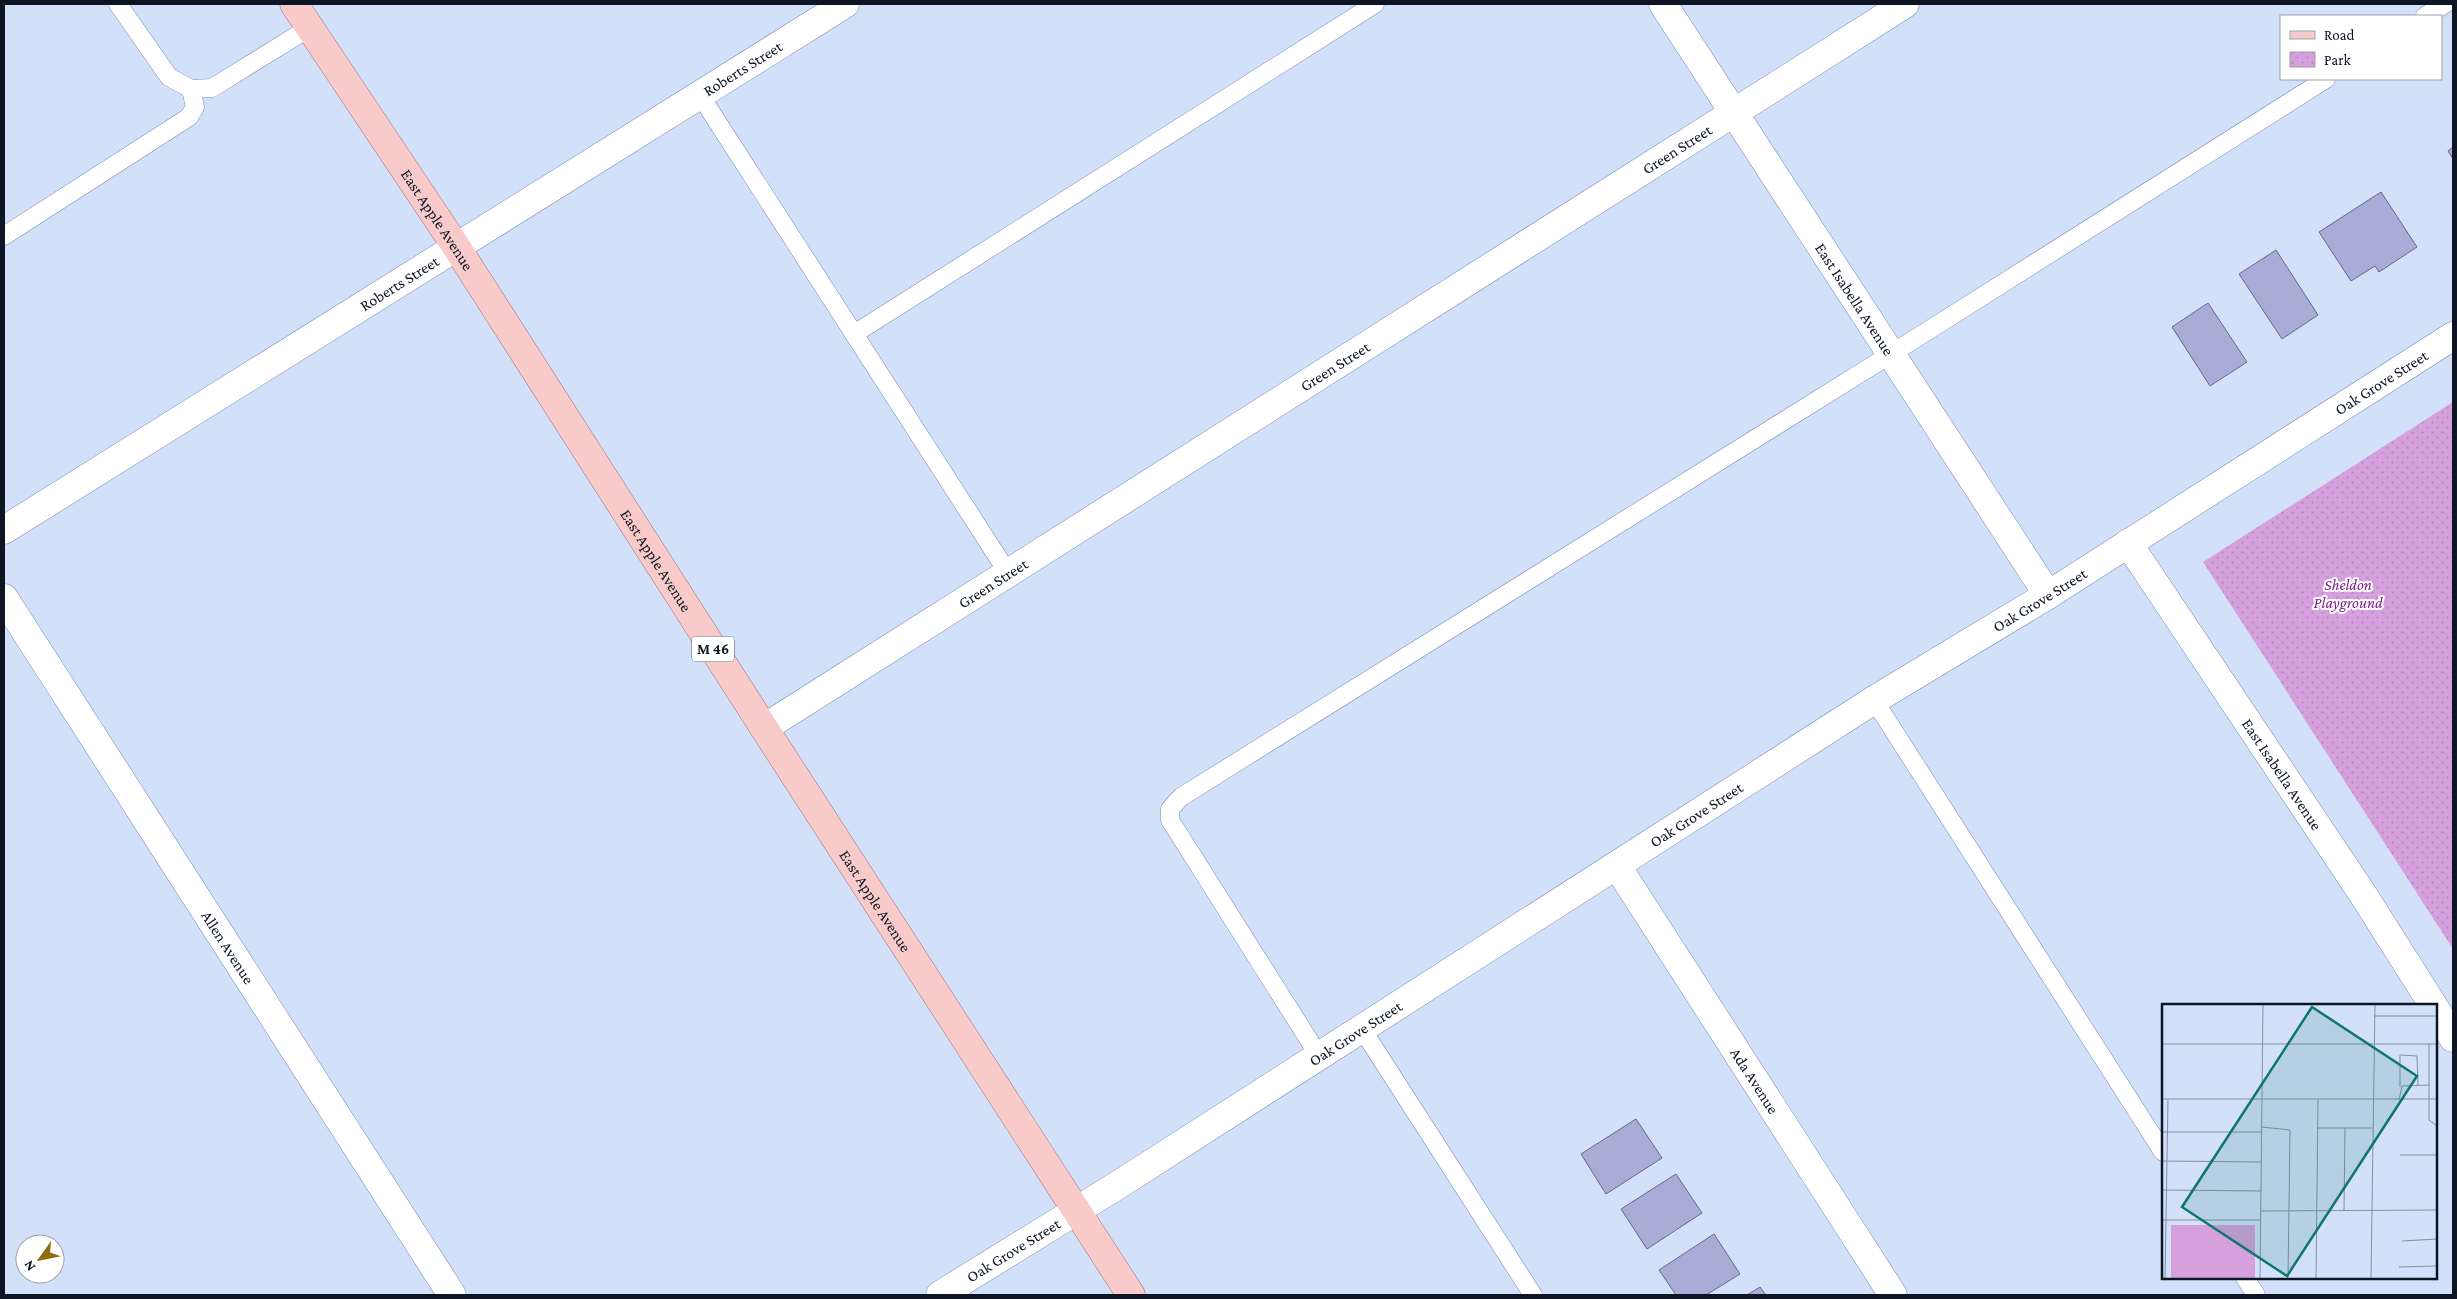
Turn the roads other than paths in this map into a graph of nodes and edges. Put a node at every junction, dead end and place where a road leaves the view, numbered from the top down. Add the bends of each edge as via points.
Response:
1 (118, 4) edge
2 (294, 4) edge
3 (845, 4) edge
4 (1375, 4) edge
5 (1663, 4) edge
6 (1905, 4) edge
7 (2445, 4) edge
8 (2427, 15) edge
9 (309, 28) junction
10 (2324, 80) edge
11 (191, 89) junction
12 (700, 95) junction
13 (1734, 113) junction
14 (4, 236) edge
15 (457, 248) junction
16 (854, 334) junction
17 (2453, 336) edge
18 (1891, 354) junction
19 (4, 530) edge
20 (2128, 543) junction
21 (1008, 573) junction
22 (2048, 595) junction
23 (4, 598) edge
24 (1874, 700) junction
25 (764, 728) junction
26 (1617, 866) junction
27 (2432, 1004) edge
28 (2437, 1012) edge
29 (1362, 1028) junction
30 (2453, 1038) edge
31 (1319, 1056) junction
32 (2162, 1150) edge
33 (1076, 1211) junction
34 (2246, 1279) edge
35 (452, 1295) edge
36 (940, 1295) edge
37 (1131, 1295) edge
38 (1532, 1295) edge
39 (1893, 1295) edge
40 (2256, 1295) edge

1 - 11 lane via 168,77
2 - 9 main road, East Apple Avenue / M 46
3 - 12 street, Roberts Street
4 - 16 lane
5 - 13 street, East Isabella Avenue
6 - 13 street, Green Street
7 - 8 lane
9 - 11 lane via 212,88
9 - 15 main road, East Apple Avenue / M 46
10 - 18 lane
11 - 14 lane via 195,108 189,117
12 - 15 street, Roberts Street
12 - 16 lane
13 - 18 street, East Isabella Avenue
13 - 21 street, Green Street
15 - 19 street, Roberts Street
15 - 25 main road, East Apple Avenue / M 46
16 - 21 lane
17 - 20 street, Oak Grove Street
18 - 22 street, East Isabella Avenue
18 - 31 lane via 1181,797 1170,808 1170,820
20 - 22 street, Oak Grove Street
20 - 27 street, East Isabella Avenue
21 - 25 street, Green Street
22 - 24 street, Oak Grove Street
23 - 35 street, Allen Avenue
24 - 26 street, Oak Grove Street
24 - 32 lane
25 - 33 main road, East Apple Avenue / M 46
26 - 29 street, Oak Grove Street
26 - 39 street, Ada Avenue
28 - 30 street
29 - 31 street, Oak Grove Street
29 - 38 lane
31 - 33 street, Oak Grove Street
33 - 36 street, Oak Grove Street
33 - 37 main road, East Apple Avenue / M 46
34 - 40 lane

